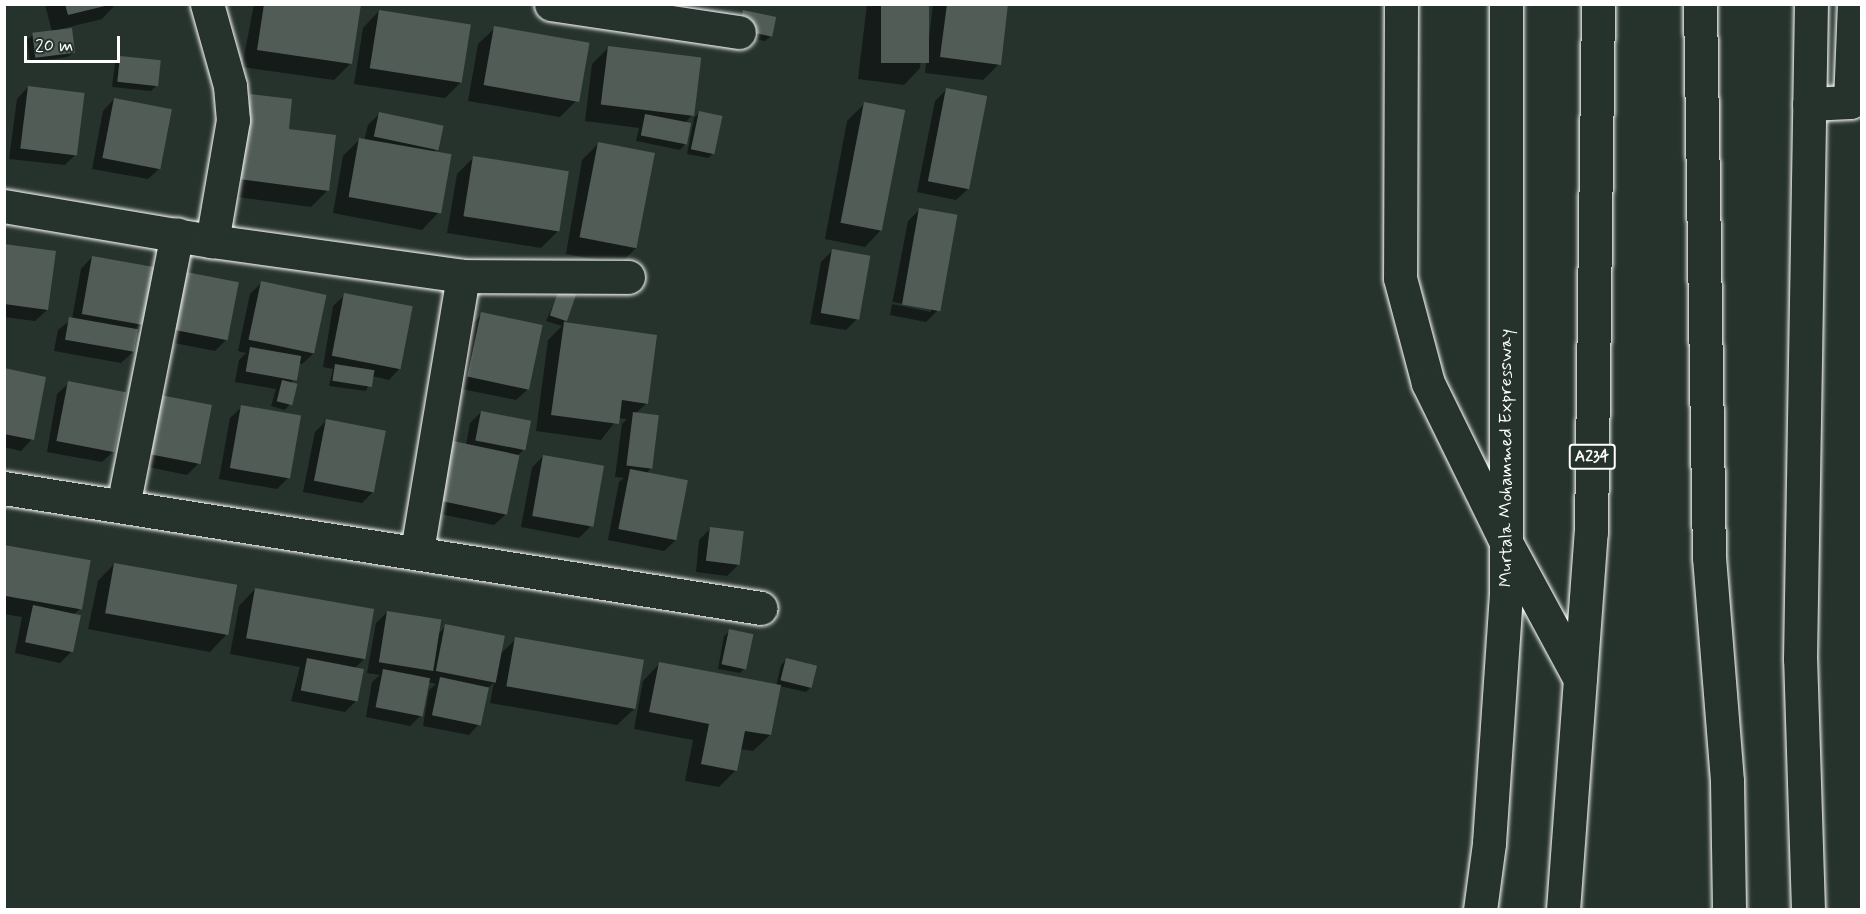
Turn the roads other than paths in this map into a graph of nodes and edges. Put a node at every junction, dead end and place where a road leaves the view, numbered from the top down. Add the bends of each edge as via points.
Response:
1 (207, 4) edge
2 (551, 4) edge
3 (1401, 4) edge
4 (1506, 4) edge
5 (1598, 4) edge
6 (1700, 4) edge
7 (1811, 4) edge
8 (1854, 4) edge
9 (739, 32) dead end
10 (1809, 104) junction
11 (4, 206) edge
12 (177, 234) junction
13 (212, 241) junction
14 (463, 276) junction
15 (628, 277) dead end
16 (4, 488) edge
17 (123, 506) junction
18 (1506, 542) junction
19 (417, 552) junction
20 (761, 608) dead end
21 (1580, 678) junction
22 (1480, 909) edge
23 (1563, 909) edge
24 (1729, 909) edge
25 (1808, 909) edge

1 - 13 main road via 230,86 233,120
2 - 9 main road
3 - 18 main road via 1400,278 1428,383
4 - 18 main road, Murtala Mohammed Expressway
5 - 21 main road, A234 via 1590,532
6 - 24 main road via 1709,557 1727,781
7 - 10 main road
8 - 10 main road via 1850,102
10 - 25 main road via 1800,659
11 - 12 main road
12 - 13 main road
12 - 17 main road
13 - 14 main road
14 - 15 main road
14 - 19 main road
16 - 17 main road
17 - 19 main road
18 - 21 main road
18 - 22 main road, Murtala Mohammed Expressway via 1490,843
19 - 20 main road
21 - 23 main road, A234

